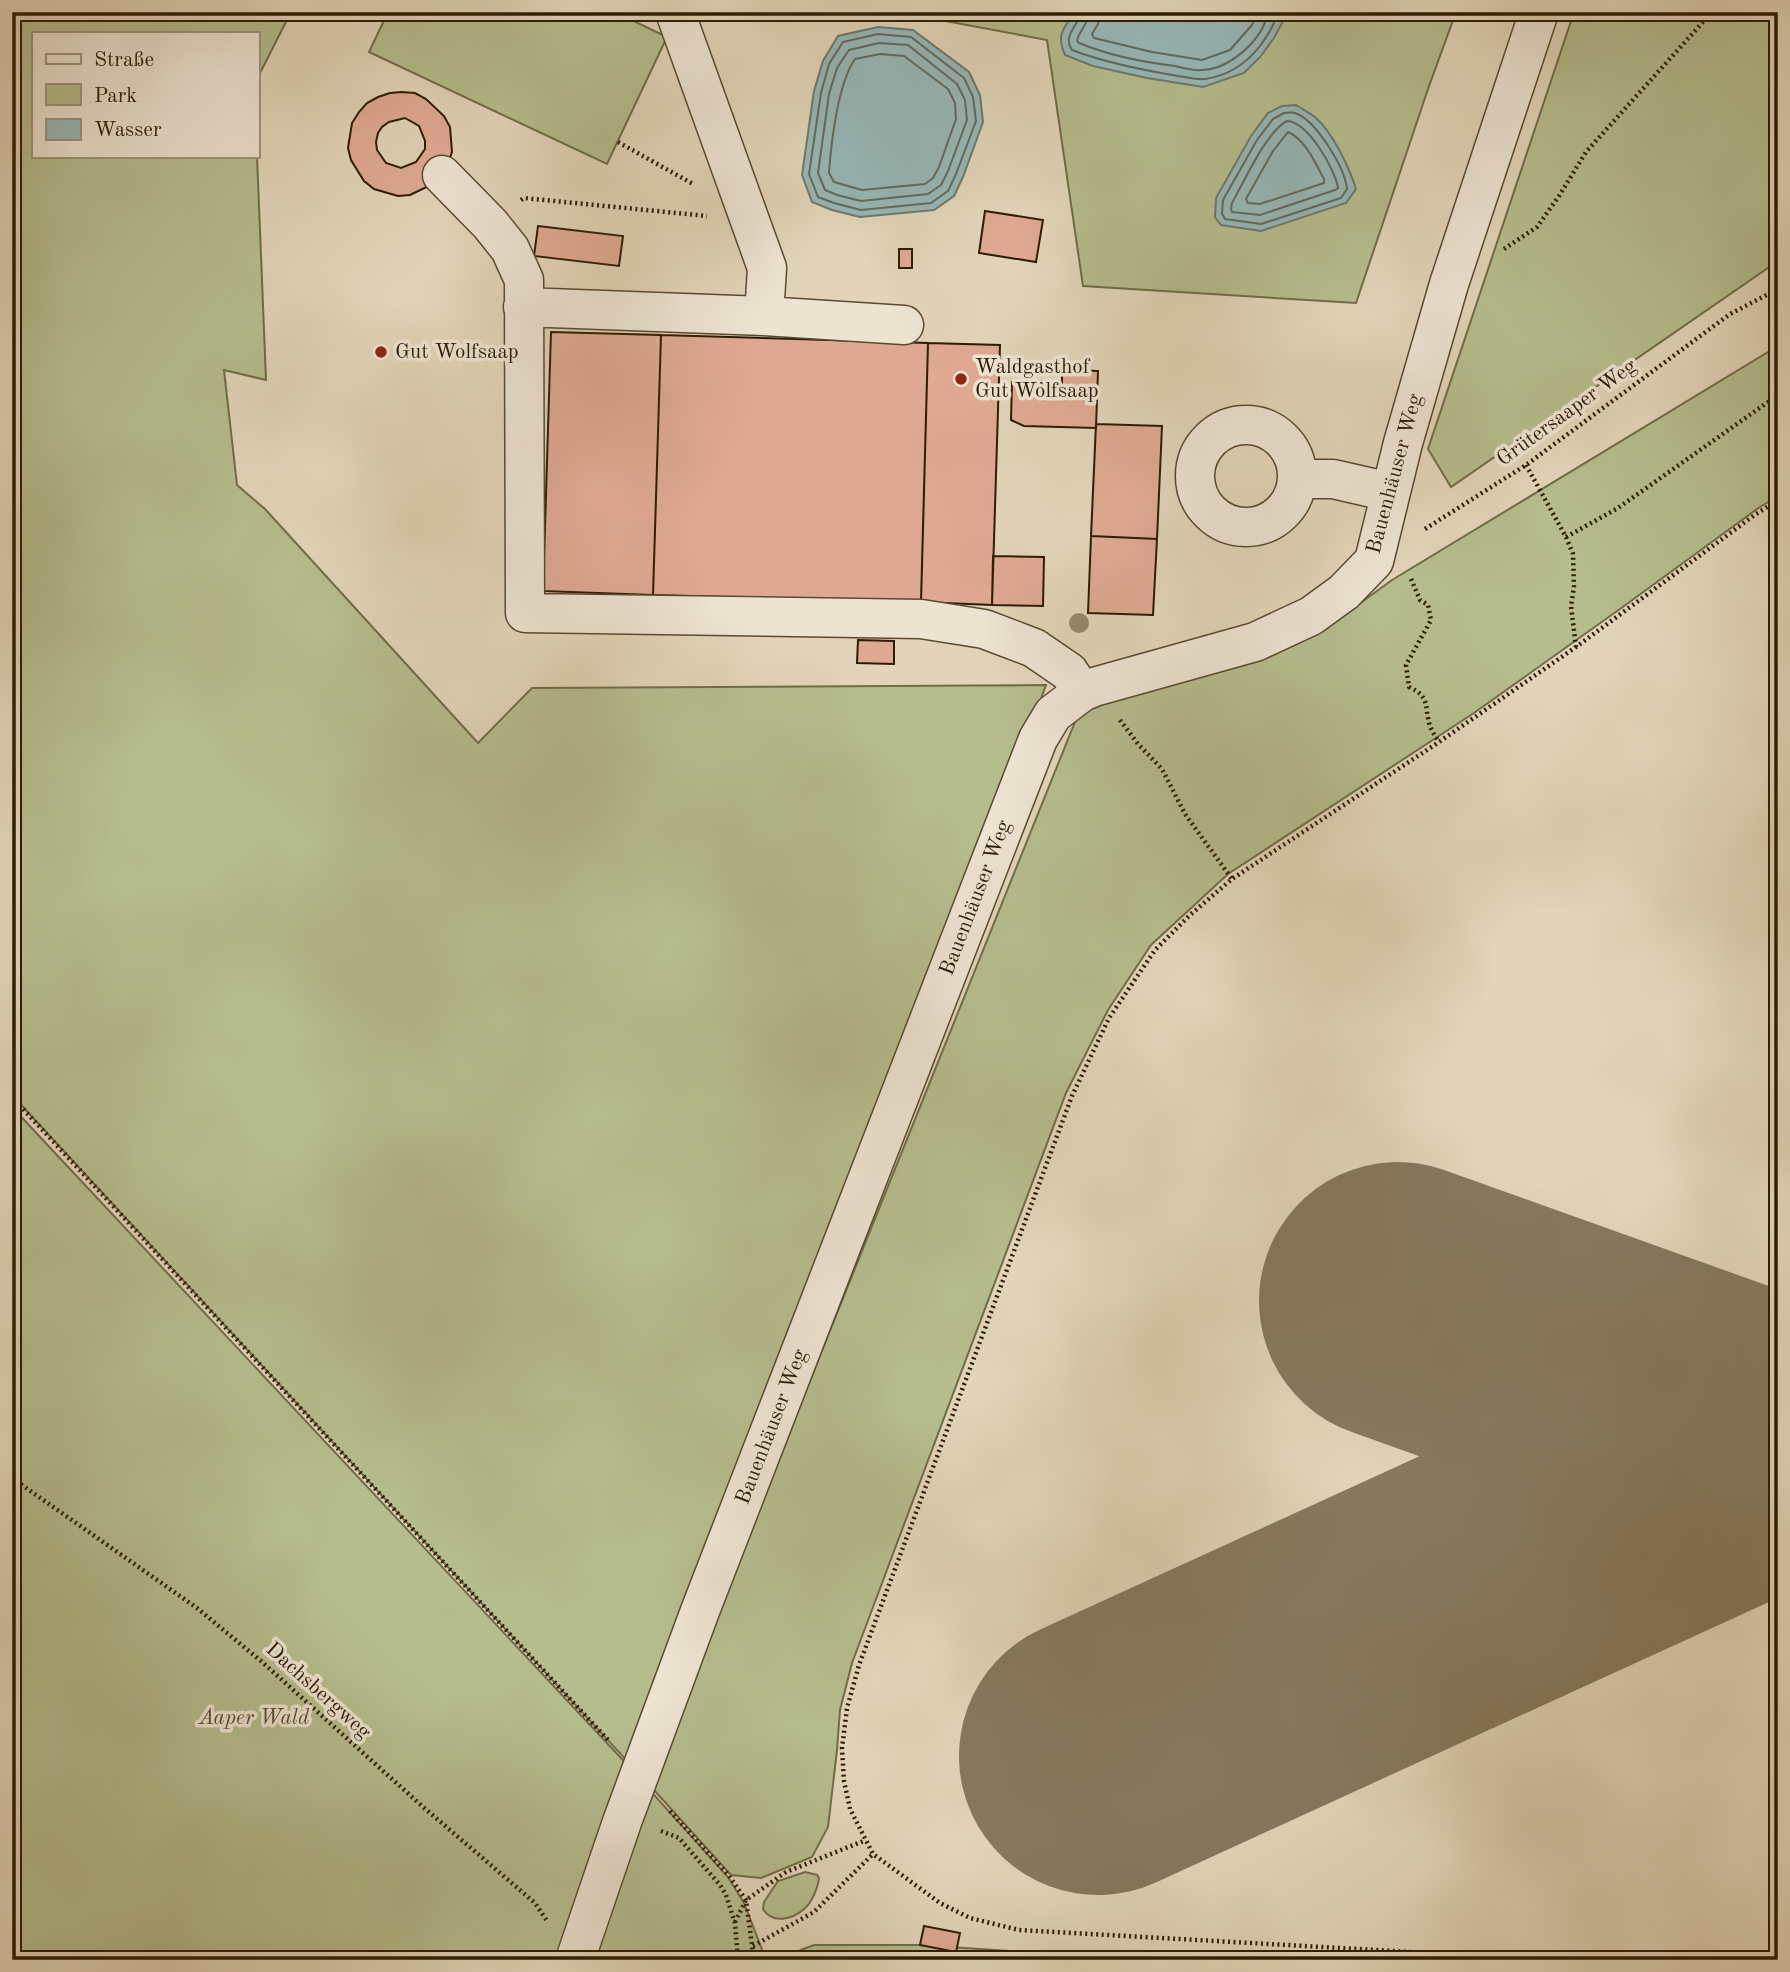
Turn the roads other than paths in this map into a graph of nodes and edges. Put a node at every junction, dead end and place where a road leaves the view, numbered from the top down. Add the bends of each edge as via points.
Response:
1 (675, 12) edge
2 (1539, 12) edge
3 (442, 175) dead end
4 (523, 307) junction
5 (764, 316) junction
6 (904, 325) dead end
7 (1297, 479) dead end
8 (1390, 492) junction
9 (1088, 689) junction
10 (575, 1960) edge

1 - 5 street via 767,268
2 - 8 street, Bauenhäuser Weg via 1449,284
3 - 4 street via 510,249 524,280
4 - 5 street
4 - 9 street via 525,613 921,619 984,629 1034,649
5 - 6 street
7 - 8 street via 1334,479
8 - 9 street, Bauenhäuser Weg via 1374,561 1344,592 1311,616 1255,642
9 - 10 street, Bauenhäuser Weg via 1053,714 1038,739 700,1611

